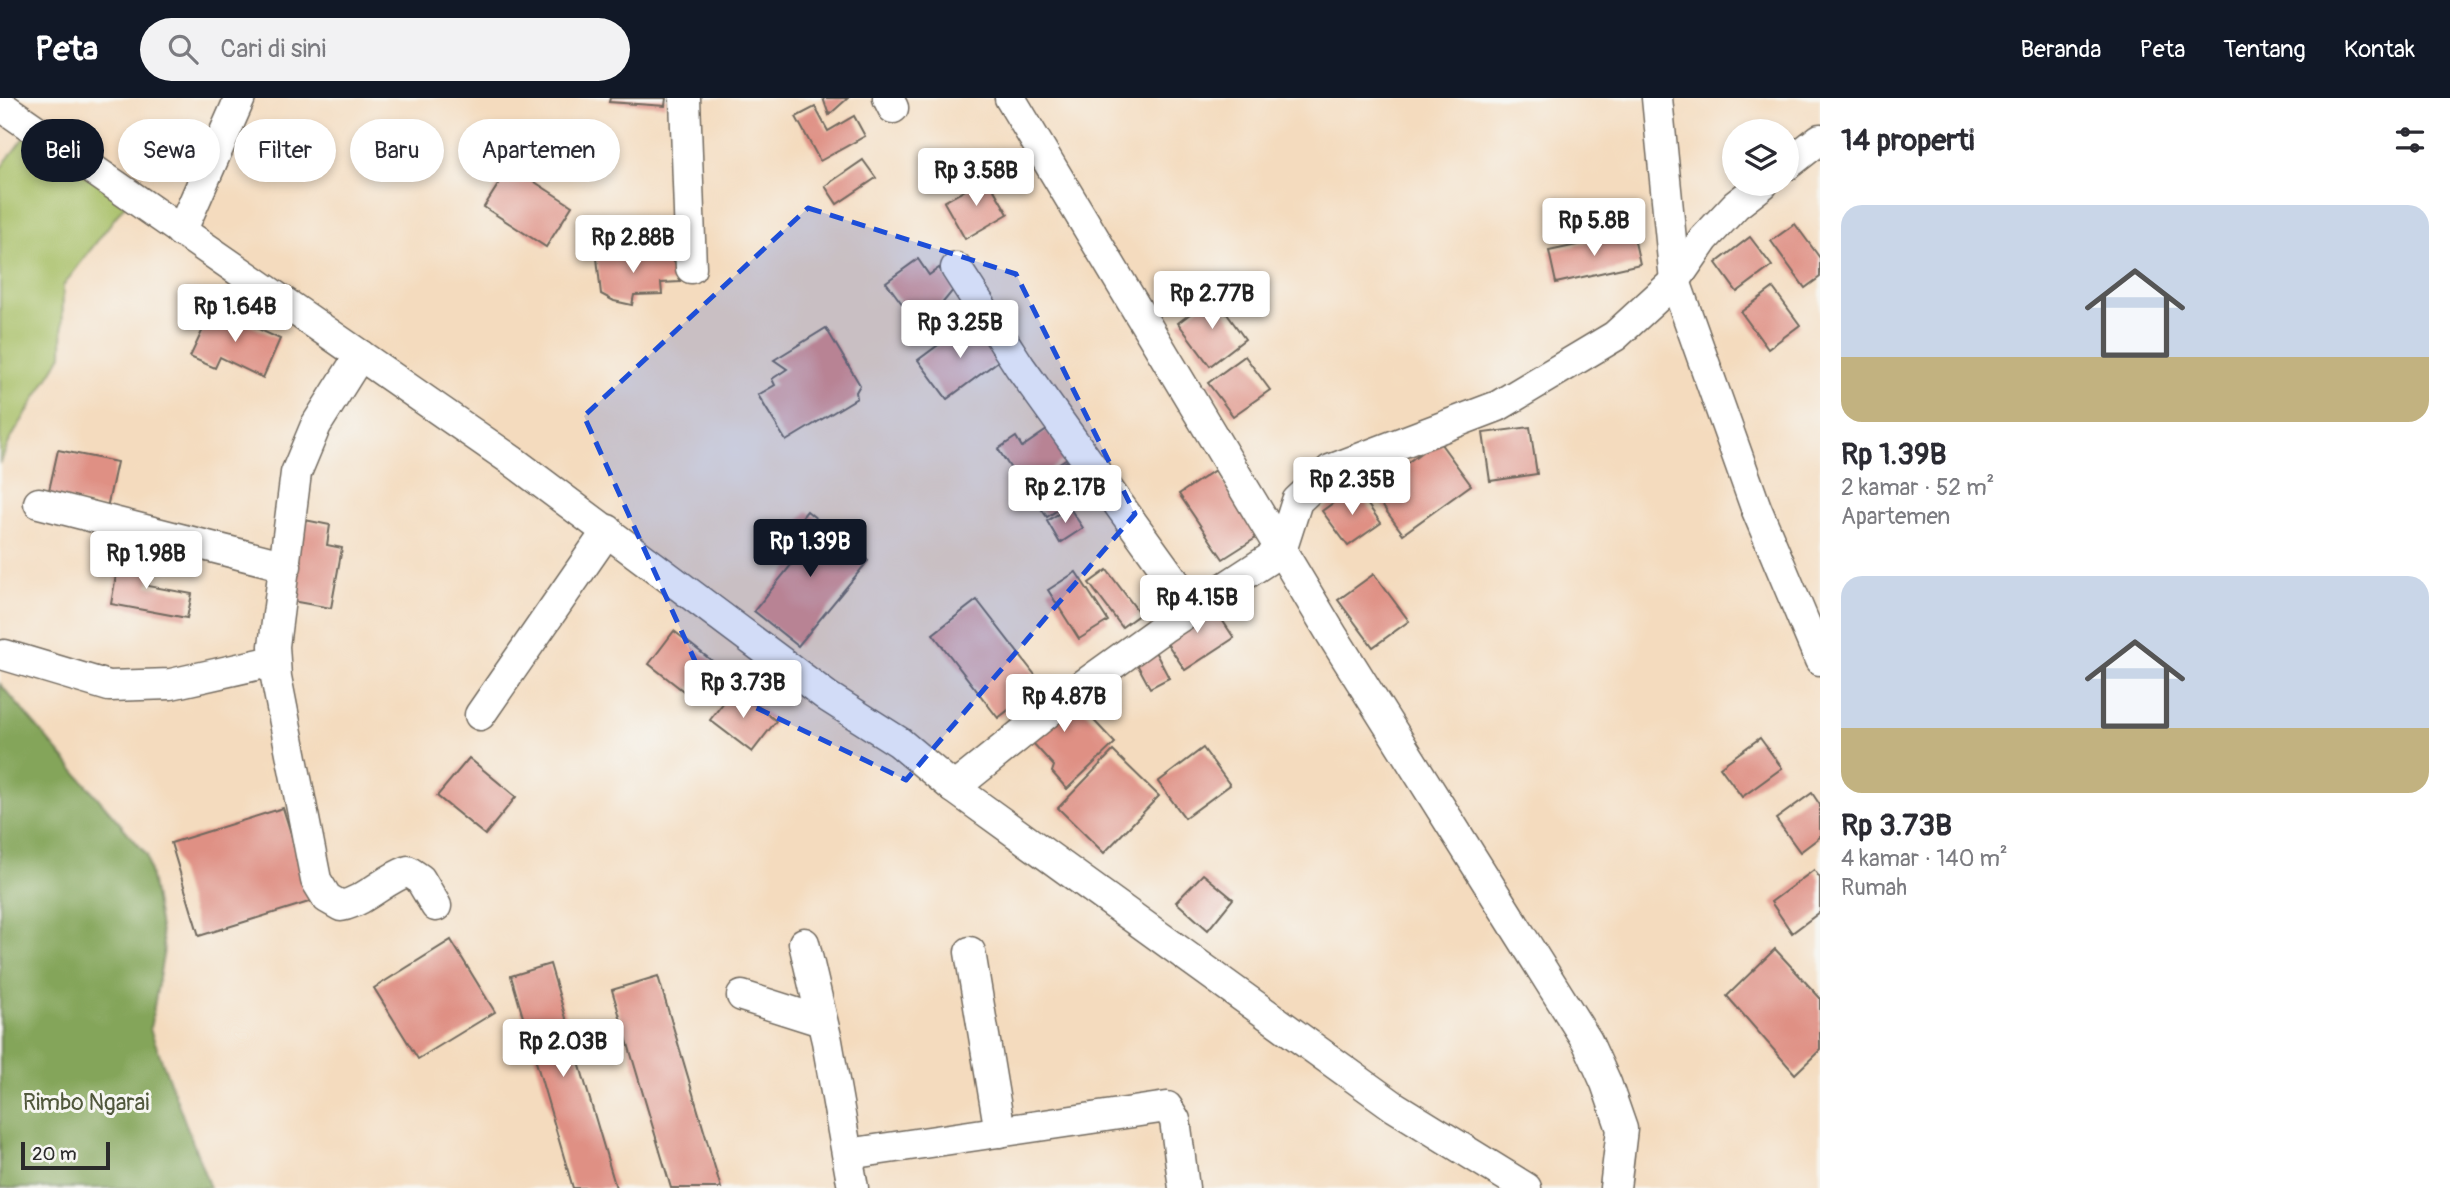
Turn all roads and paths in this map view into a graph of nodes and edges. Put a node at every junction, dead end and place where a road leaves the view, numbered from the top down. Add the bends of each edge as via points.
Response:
1 (240, 98) edge
2 (685, 98) edge
3 (1010, 98) edge
4 (1657, 98) edge
5 (0, 104) edge
6 (1820, 139) edge
7 (1799, 156) edge
8 (1748, 196) edge
9 (181, 232) junction
10 (691, 268) dead end
11 (956, 268) dead end
12 (1675, 281) junction
13 (360, 355) junction
14 (39, 503) dead end
15 (608, 530) junction
16 (1281, 551) junction
17 (286, 566) junction
18 (1194, 609) junction
19 (5, 655) dead end
20 (1820, 660) edge
21 (274, 661) junction
22 (480, 715) dead end
23 (954, 788) junction
24 (436, 906) dead end
25 (804, 943) dead end
26 (970, 952) dead end
27 (742, 996) dead end
28 (821, 1021) junction
29 (1000, 1132) junction
30 (848, 1154) junction
31 (853, 1188) edge
32 (1184, 1188) edge
33 (1526, 1188) edge
34 (1615, 1188) edge

1 - 9 street
2 - 10 street
3 - 16 street
4 - 12 street
5 - 9 street
6 - 7 street
8 - 12 street via 1703,239
9 - 13 street
11 - 18 street via 1020,367
12 - 16 street via 1615,336 1498,406 1330,470 1297,501
12 - 20 street via 1756,508
13 - 15 street
13 - 17 street via 316,425 296,472
14 - 17 street
15 - 22 street
15 - 23 street via 828,697 899,742
16 - 18 street
16 - 34 street via 1587,1041 1622,1129
17 - 21 street
18 - 23 street via 1067,696
19 - 21 street via 123,687 171,684
21 - 24 street via 316,880 327,898 341,906 358,902 408,871 420,879
23 - 33 street via 1395,1107
25 - 28 street
26 - 29 street
27 - 28 street
28 - 30 street
29 - 30 street
29 - 32 street via 1167,1107 1175,1121
30 - 31 street

